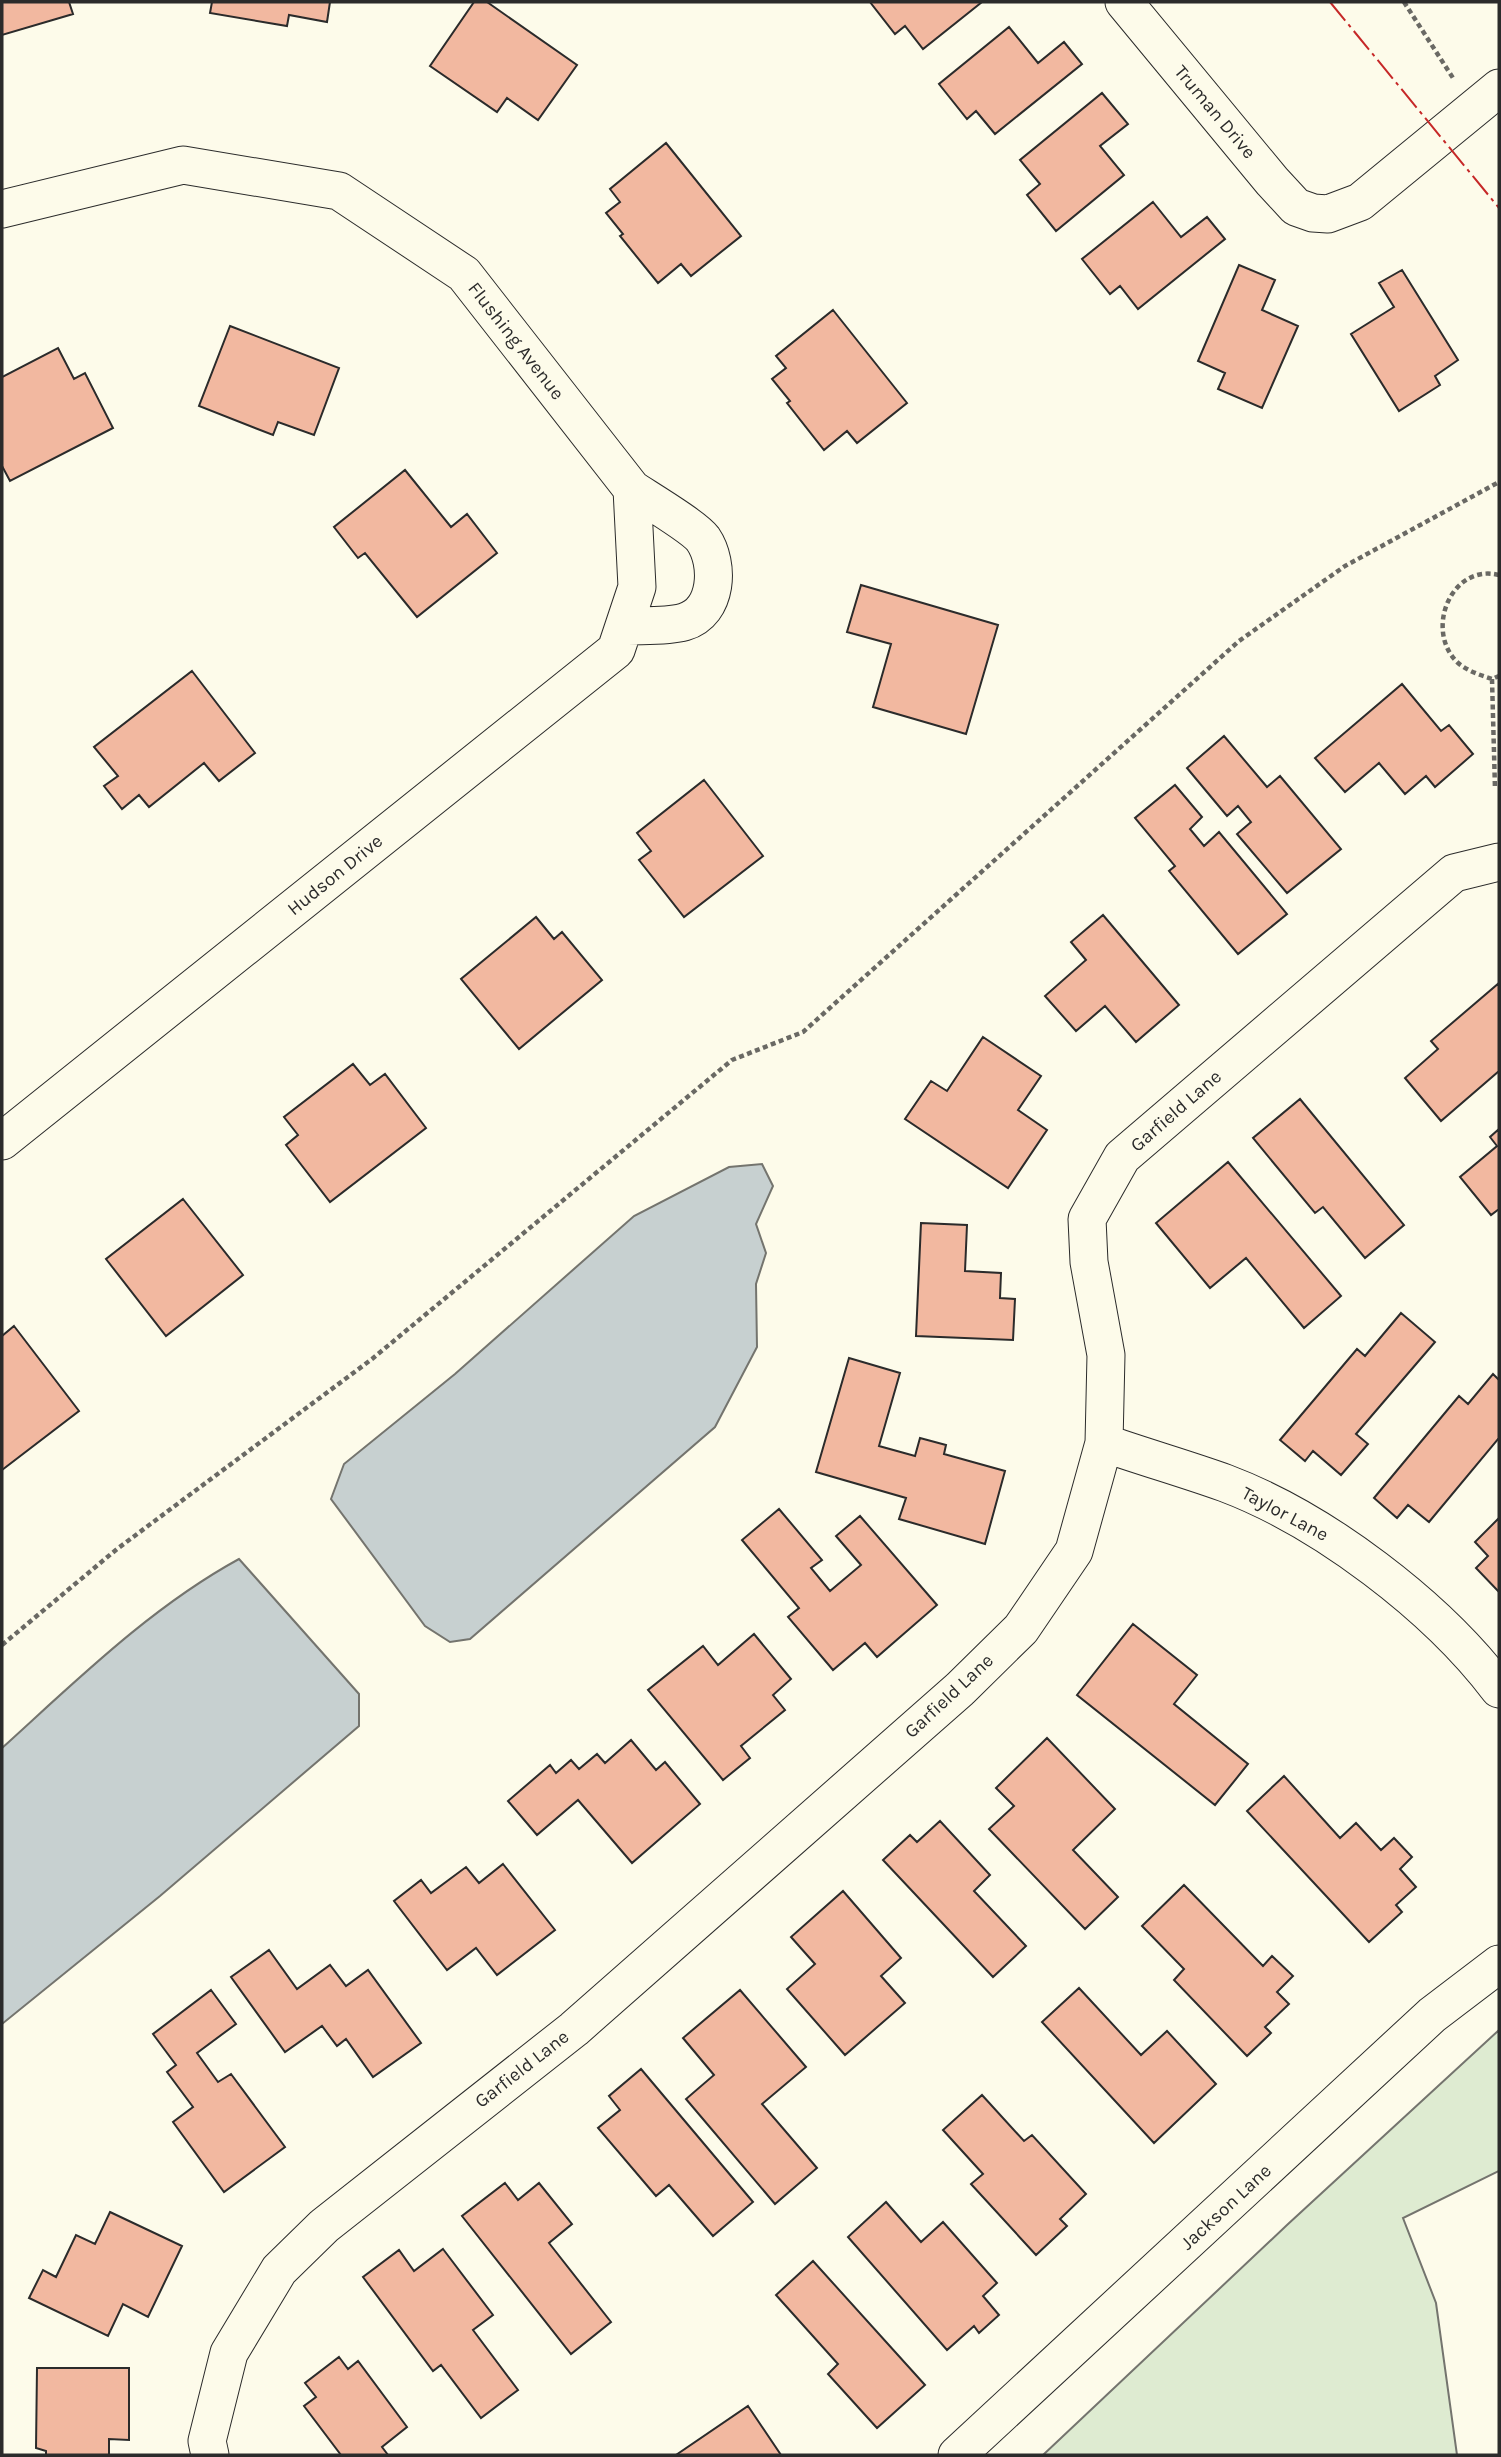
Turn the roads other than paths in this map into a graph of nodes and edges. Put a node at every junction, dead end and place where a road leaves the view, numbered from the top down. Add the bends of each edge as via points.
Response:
1 (1124, 2) edge
2 (1488, 98) edge
3 (2, 209) edge
4 (632, 489) junction
5 (624, 626) junction
6 (1499, 862) edge
7 (2, 1141) edge
8 (1104, 1443) junction
9 (1499, 1689) edge
10 (1499, 1964) edge
11 (210, 2455) edge
12 (957, 2455) edge

1 - 2 street, Truman Drive via 1272,181 1296,207 1313,213 1328,214 1360,202
3 - 4 street, Flushing Avenue via 183,165 338,191 464,274
4 - 5 street, Hudson Drive via 637,587
4 - 5 street, Flushing Avenue via 702,538 714,568 713,587 704,610 685,622
5 - 7 street, Hudson Drive via 617,650
6 - 8 street, Garfield Lane via 1454,873 1122,1157 1087,1219 1089,1262 1106,1355
8 - 9 street, Taylor Lane via 1228,1484 1321,1530 1423,1606
8 - 11 street, Garfield Lane via 1073,1550 1021,1629 950,1698 573,2029 324,2226 279,2270 229,2353 206,2441
10 - 12 street, Jackson Lane via 1432,2015

